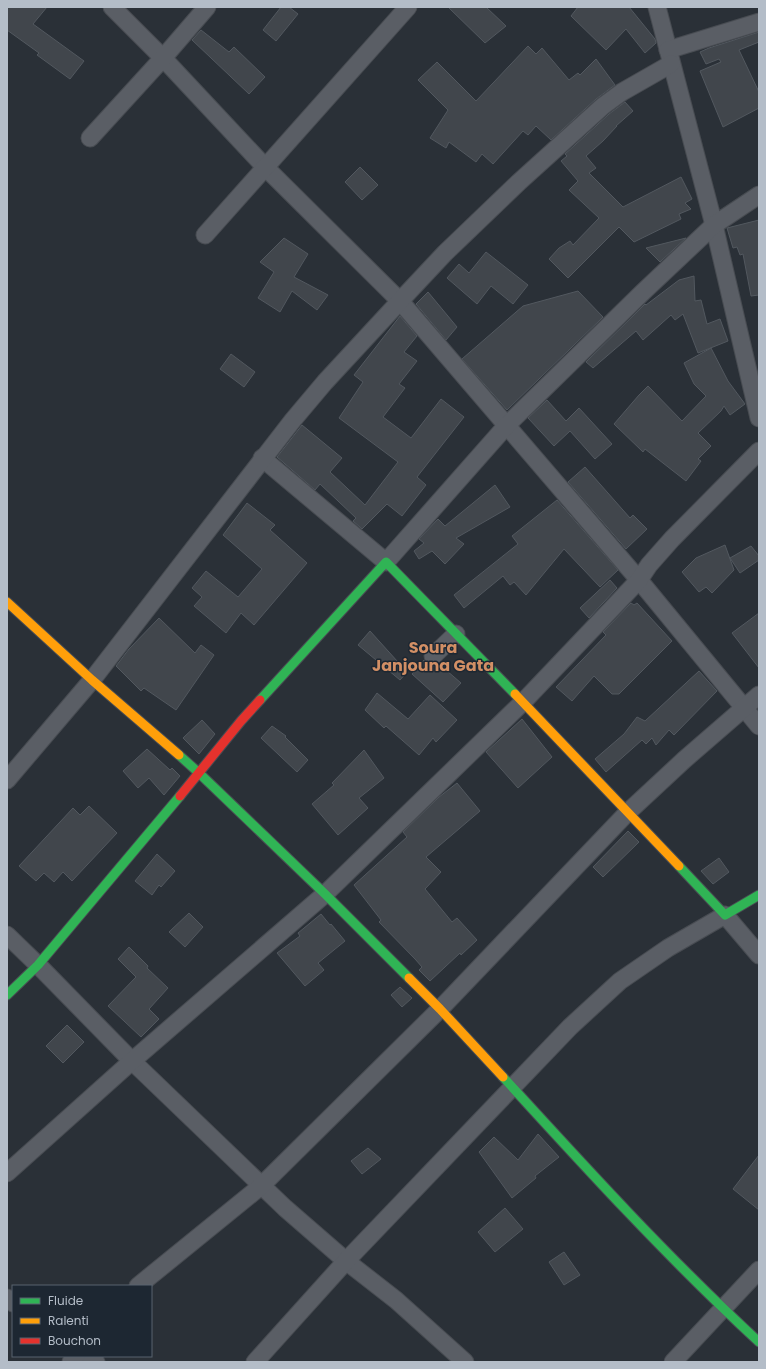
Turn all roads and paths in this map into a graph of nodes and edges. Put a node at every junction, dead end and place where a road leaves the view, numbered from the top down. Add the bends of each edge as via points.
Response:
1 (112, 7) edge
2 (207, 7) edge
3 (408, 7) edge
4 (657, 7) edge
5 (759, 22) edge
6 (669, 57) junction
7 (163, 58) junction
8 (90, 138) dead end
9 (265, 167) junction
10 (759, 195) edge
11 (714, 225) junction
12 (205, 235) dead end
13 (400, 301) junction
14 (759, 418) edge
15 (508, 425) junction
16 (759, 451) edge
17 (262, 458) junction
18 (386, 562) junction
19 (639, 580) junction
20 (7, 602) edge
21 (456, 634) junction
22 (433, 656) dead end
23 (92, 680) junction
24 (759, 695) edge
25 (523, 702) junction
26 (744, 707) junction
27 (759, 726) edge
28 (199, 773) junction
29 (7, 780) edge
30 (627, 813) junction
31 (325, 894) junction
32 (759, 895) edge
33 (725, 915) junction
34 (7, 935) edge
35 (759, 955) edge
36 (38, 965) junction
37 (7, 995) edge
38 (440, 1008) junction
39 (132, 1061) junction
40 (512, 1088) junction
41 (7, 1173) edge
42 (261, 1186) junction
43 (346, 1261) junction
44 (759, 1270) edge
45 (139, 1285) edge
46 (723, 1309) junction
47 (759, 1342) edge
48 (255, 1362) edge
49 (465, 1362) edge
50 (673, 1362) edge

1 - 7 street
2 - 7 street
3 - 9 street
4 - 6 street
5 - 6 street
6 - 11 street
6 - 13 street via 603,106 445,253
7 - 8 street
7 - 9 street
9 - 12 street
9 - 13 street
10 - 11 street
11 - 14 street
11 - 15 street
13 - 15 street
13 - 17 street via 325,382
15 - 18 street
15 - 19 street
16 - 19 street via 672,539
17 - 18 street
17 - 23 street
18 - 21 street
18 - 28 street via 241,721
19 - 25 street
19 - 26 street
20 - 23 street
21 - 22 street
21 - 25 street
23 - 28 street
23 - 29 street
24 - 26 street
25 - 30 street
25 - 31 street
26 - 27 street
26 - 30 street
28 - 31 street
28 - 36 street
30 - 33 street
30 - 38 street
31 - 38 street
31 - 39 street
32 - 33 street
33 - 35 street
33 - 40 street via 668,948 620,981 570,1027
34 - 36 street
36 - 37 street
36 - 39 street
38 - 40 street
38 - 42 street
39 - 41 street
39 - 42 street
40 - 43 street
40 - 46 street
42 - 43 street
42 - 45 street
43 - 48 street
43 - 49 street via 396,1300
44 - 46 street
46 - 47 street
46 - 50 street

